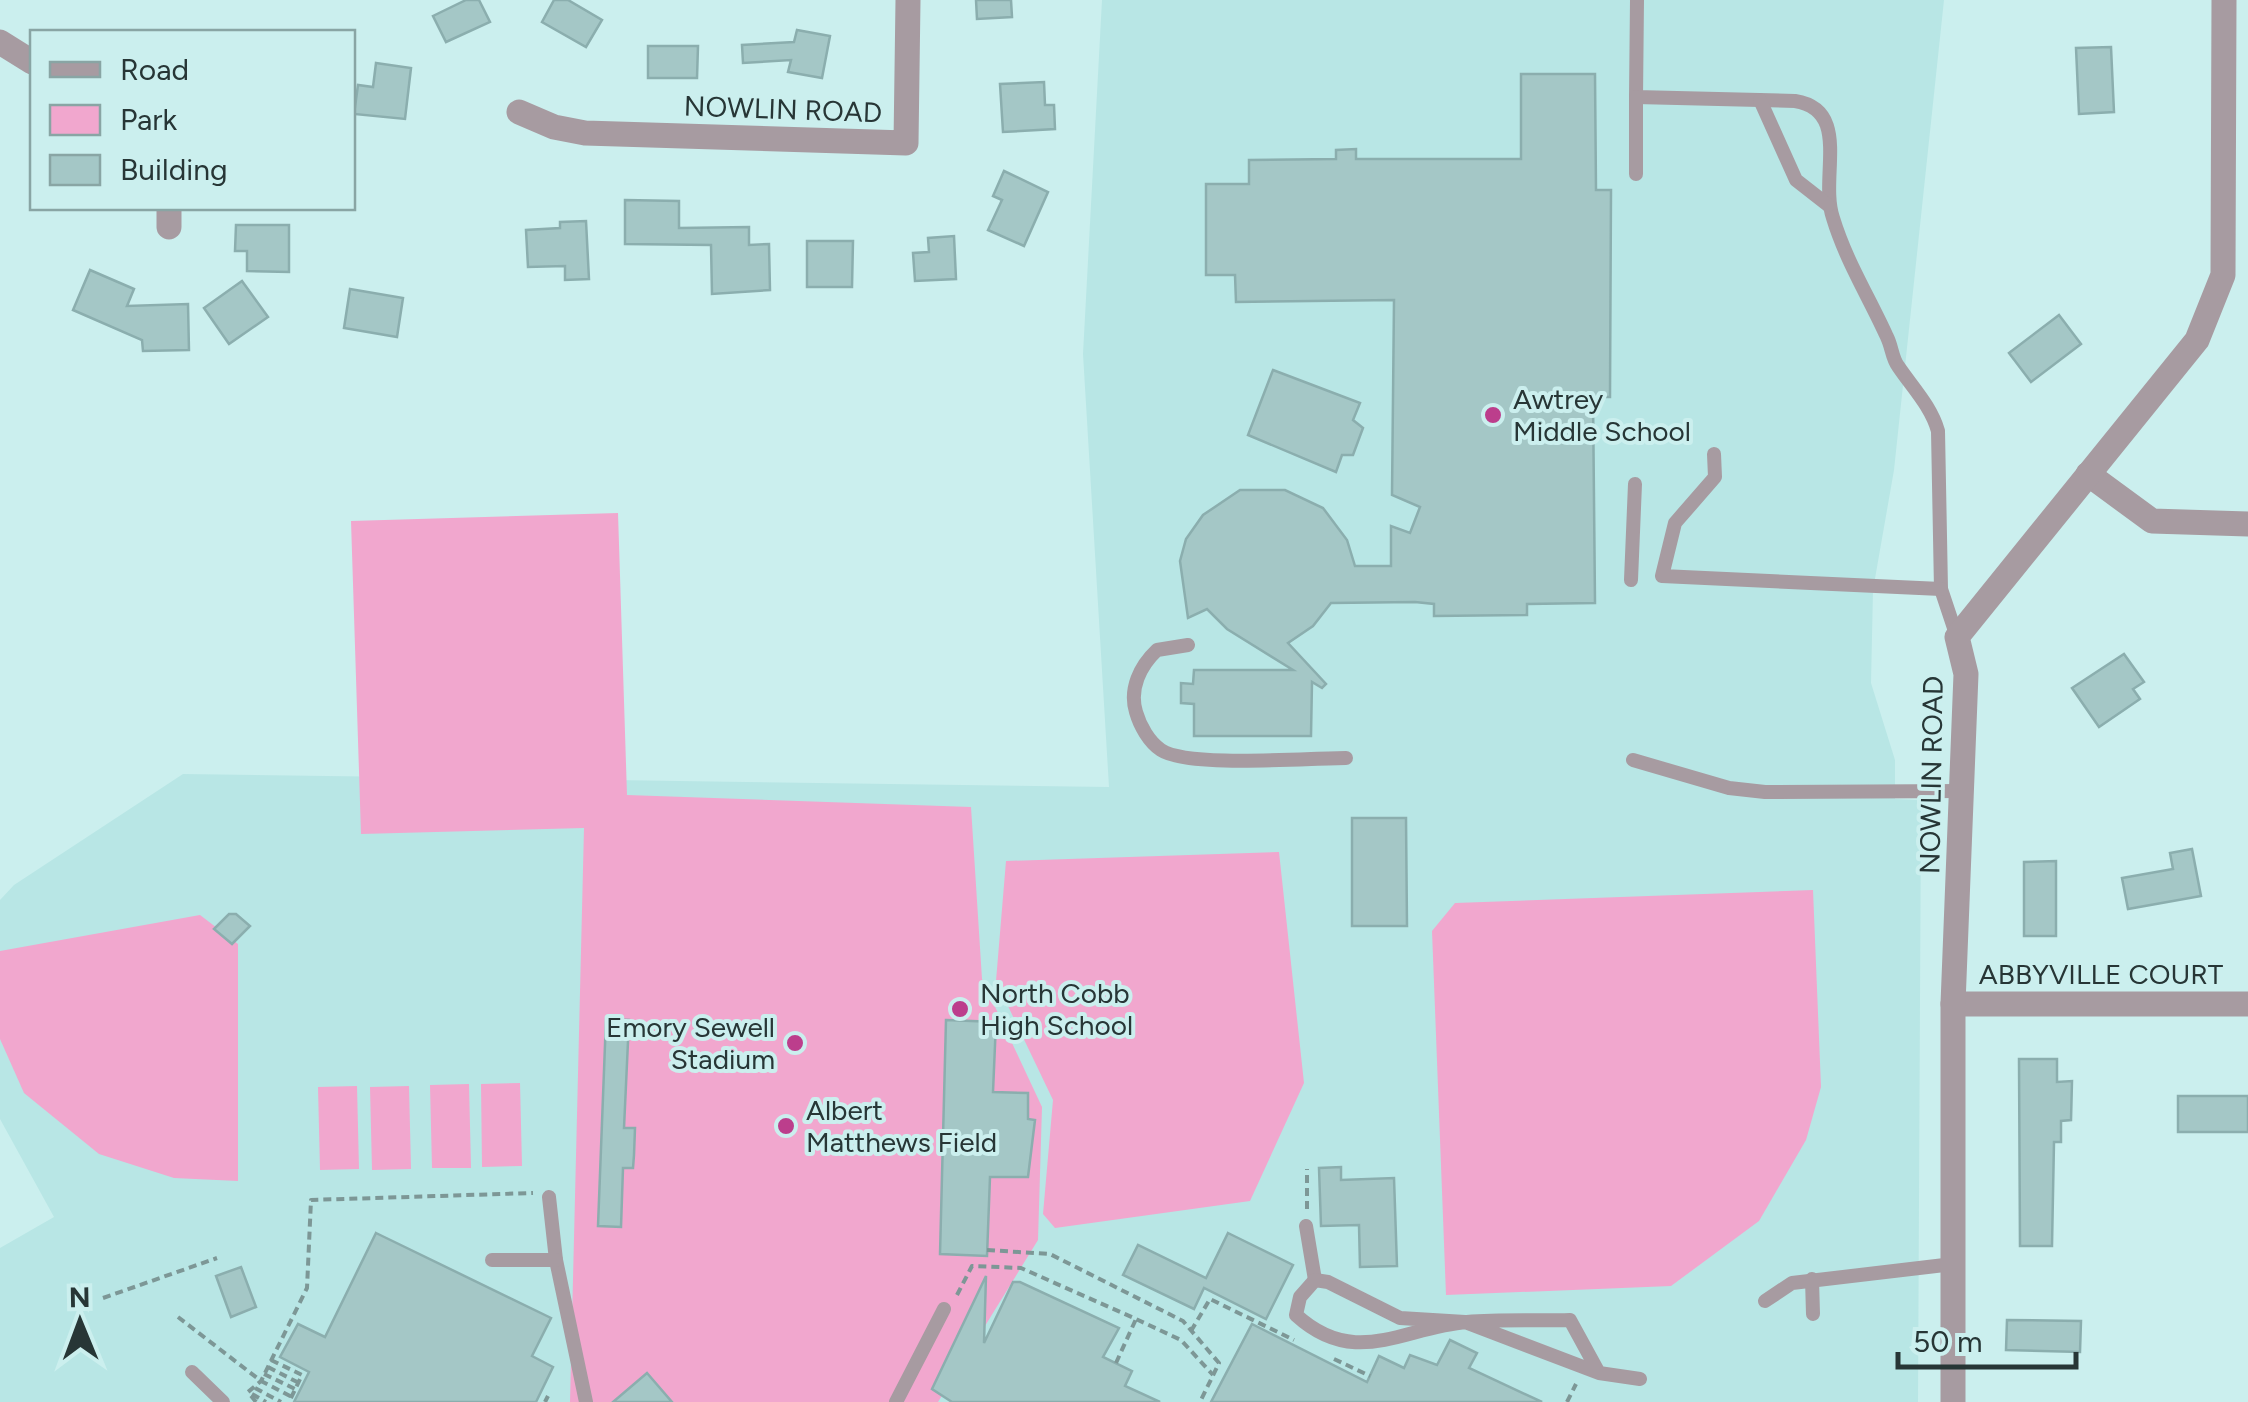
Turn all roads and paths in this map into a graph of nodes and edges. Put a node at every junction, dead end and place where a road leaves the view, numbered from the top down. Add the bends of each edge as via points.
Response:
1 (908, 0) edge
2 (1637, 0) edge
3 (2224, 0) edge
4 (0, 42) edge
5 (30, 61) edge
6 (1636, 97) junction
7 (1760, 100) junction
8 (519, 112) dead end
9 (1636, 174) dead end
10 (1828, 205) junction
11 (1714, 454) dead end
12 (2088, 474) junction
13 (1635, 484) dead end
14 (2248, 524) edge
15 (1631, 580) dead end
16 (1941, 589) junction
17 (1958, 637) junction
18 (1188, 645) dead end
19 (1346, 758) dead end
20 (1633, 760) dead end
21 (1962, 791) junction
22 (1954, 1004) junction
23 (2248, 1004) edge
24 (1308, 1168) dead end
25 (545, 1194) joint
26 (1306, 1226) joint
27 (987, 1250) dead end
28 (216, 1258) dead end
29 (492, 1260) dead end
30 (556, 1260) junction
31 (1954, 1264) junction
32 (1315, 1280) junction
33 (1812, 1280) junction
34 (103, 1298) dead end
35 (1764, 1301) dead end
36 (944, 1309) joint
37 (1813, 1314) dead end
38 (178, 1317) dead end
39 (1136, 1320) junction
40 (1466, 1322) junction
41 (1192, 1331) junction
42 (1309, 1347) dead end
43 (1324, 1354) dead end
44 (271, 1360) junction
45 (1116, 1363) dead end
46 (268, 1367) junction
47 (192, 1372) dead end
48 (1599, 1373) junction
49 (264, 1374) junction
50 (1213, 1375) junction
51 (1370, 1376) dead end
52 (1640, 1379) dead end
53 (261, 1381) junction
54 (299, 1382) junction
55 (253, 1387) junction
56 (295, 1389) junction
57 (248, 1392) junction
58 (291, 1399) edge
59 (222, 1402) edge
60 (256, 1402) edge
61 (266, 1402) edge
62 (282, 1402) edge
63 (586, 1402) edge
64 (896, 1402) edge
65 (1200, 1402) edge
66 (1953, 1402) edge

1 - 8 street, NOWLIN ROAD via 906,144 585,133
2 - 6 lane
3 - 12 street, NOWLIN ROAD via 2224,274 2196,340
4 - 5 street
6 - 7 lane
6 - 9 lane
7 - 10 lane via 1796,180
7 - 10 lane via 1806,102 1825,118 1831,129
10 - 16 lane via 1895,363 1938,431
11 - 16 lane via 1716,478 1675,524 1662,576
12 - 14 street via 2152,521
12 - 17 street, NOWLIN ROAD
13 - 15 lane
16 - 17 lane
17 - 21 street, NOWLIN ROAD via 1966,674
18 - 19 lane via 1157,650 1136,682 1140,726 1161,750 1188,758
20 - 21 lane via 1764,792
21 - 22 street, NOWLIN ROAD
22 - 23 street, ABBYVILLE COURT
22 - 31 street, NOWLIN ROAD
24 - 26 path
25 - 30 lane
25 - 44 path via 310,1200 307,1288
26 - 32 lane
27 - 41 path via 1050,1254 1183,1320
28 - 34 path
29 - 30 lane
30 - 63 lane
31 - 33 lane
31 - 66 street, NOWLIN ROAD
32 - 40 lane via 1400,1318
32 - 40 lane via 1300,1297 1296,1315 1351,1342 1374,1345
33 - 35 lane via 1792,1283
33 - 37 lane
36 - 39 path via 972,1266 1021,1268
36 - 64 lane
38 - 53 path
39 - 45 path
39 - 50 path via 1182,1340
40 - 48 lane
40 - 48 lane via 1570,1320
41 - 42 path via 1210,1299
41 - 50 path via 1219,1362
43 - 51 path
44 - 46 path
44 - 54 path via 302,1376
46 - 49 path
46 - 54 path
47 - 59 lane
48 - 52 lane
49 - 53 path
49 - 56 path
50 - 65 path
53 - 55 path
53 - 58 path
54 - 56 path
55 - 57 path
55 - 62 path
56 - 58 path
57 - 60 path
57 - 61 path

